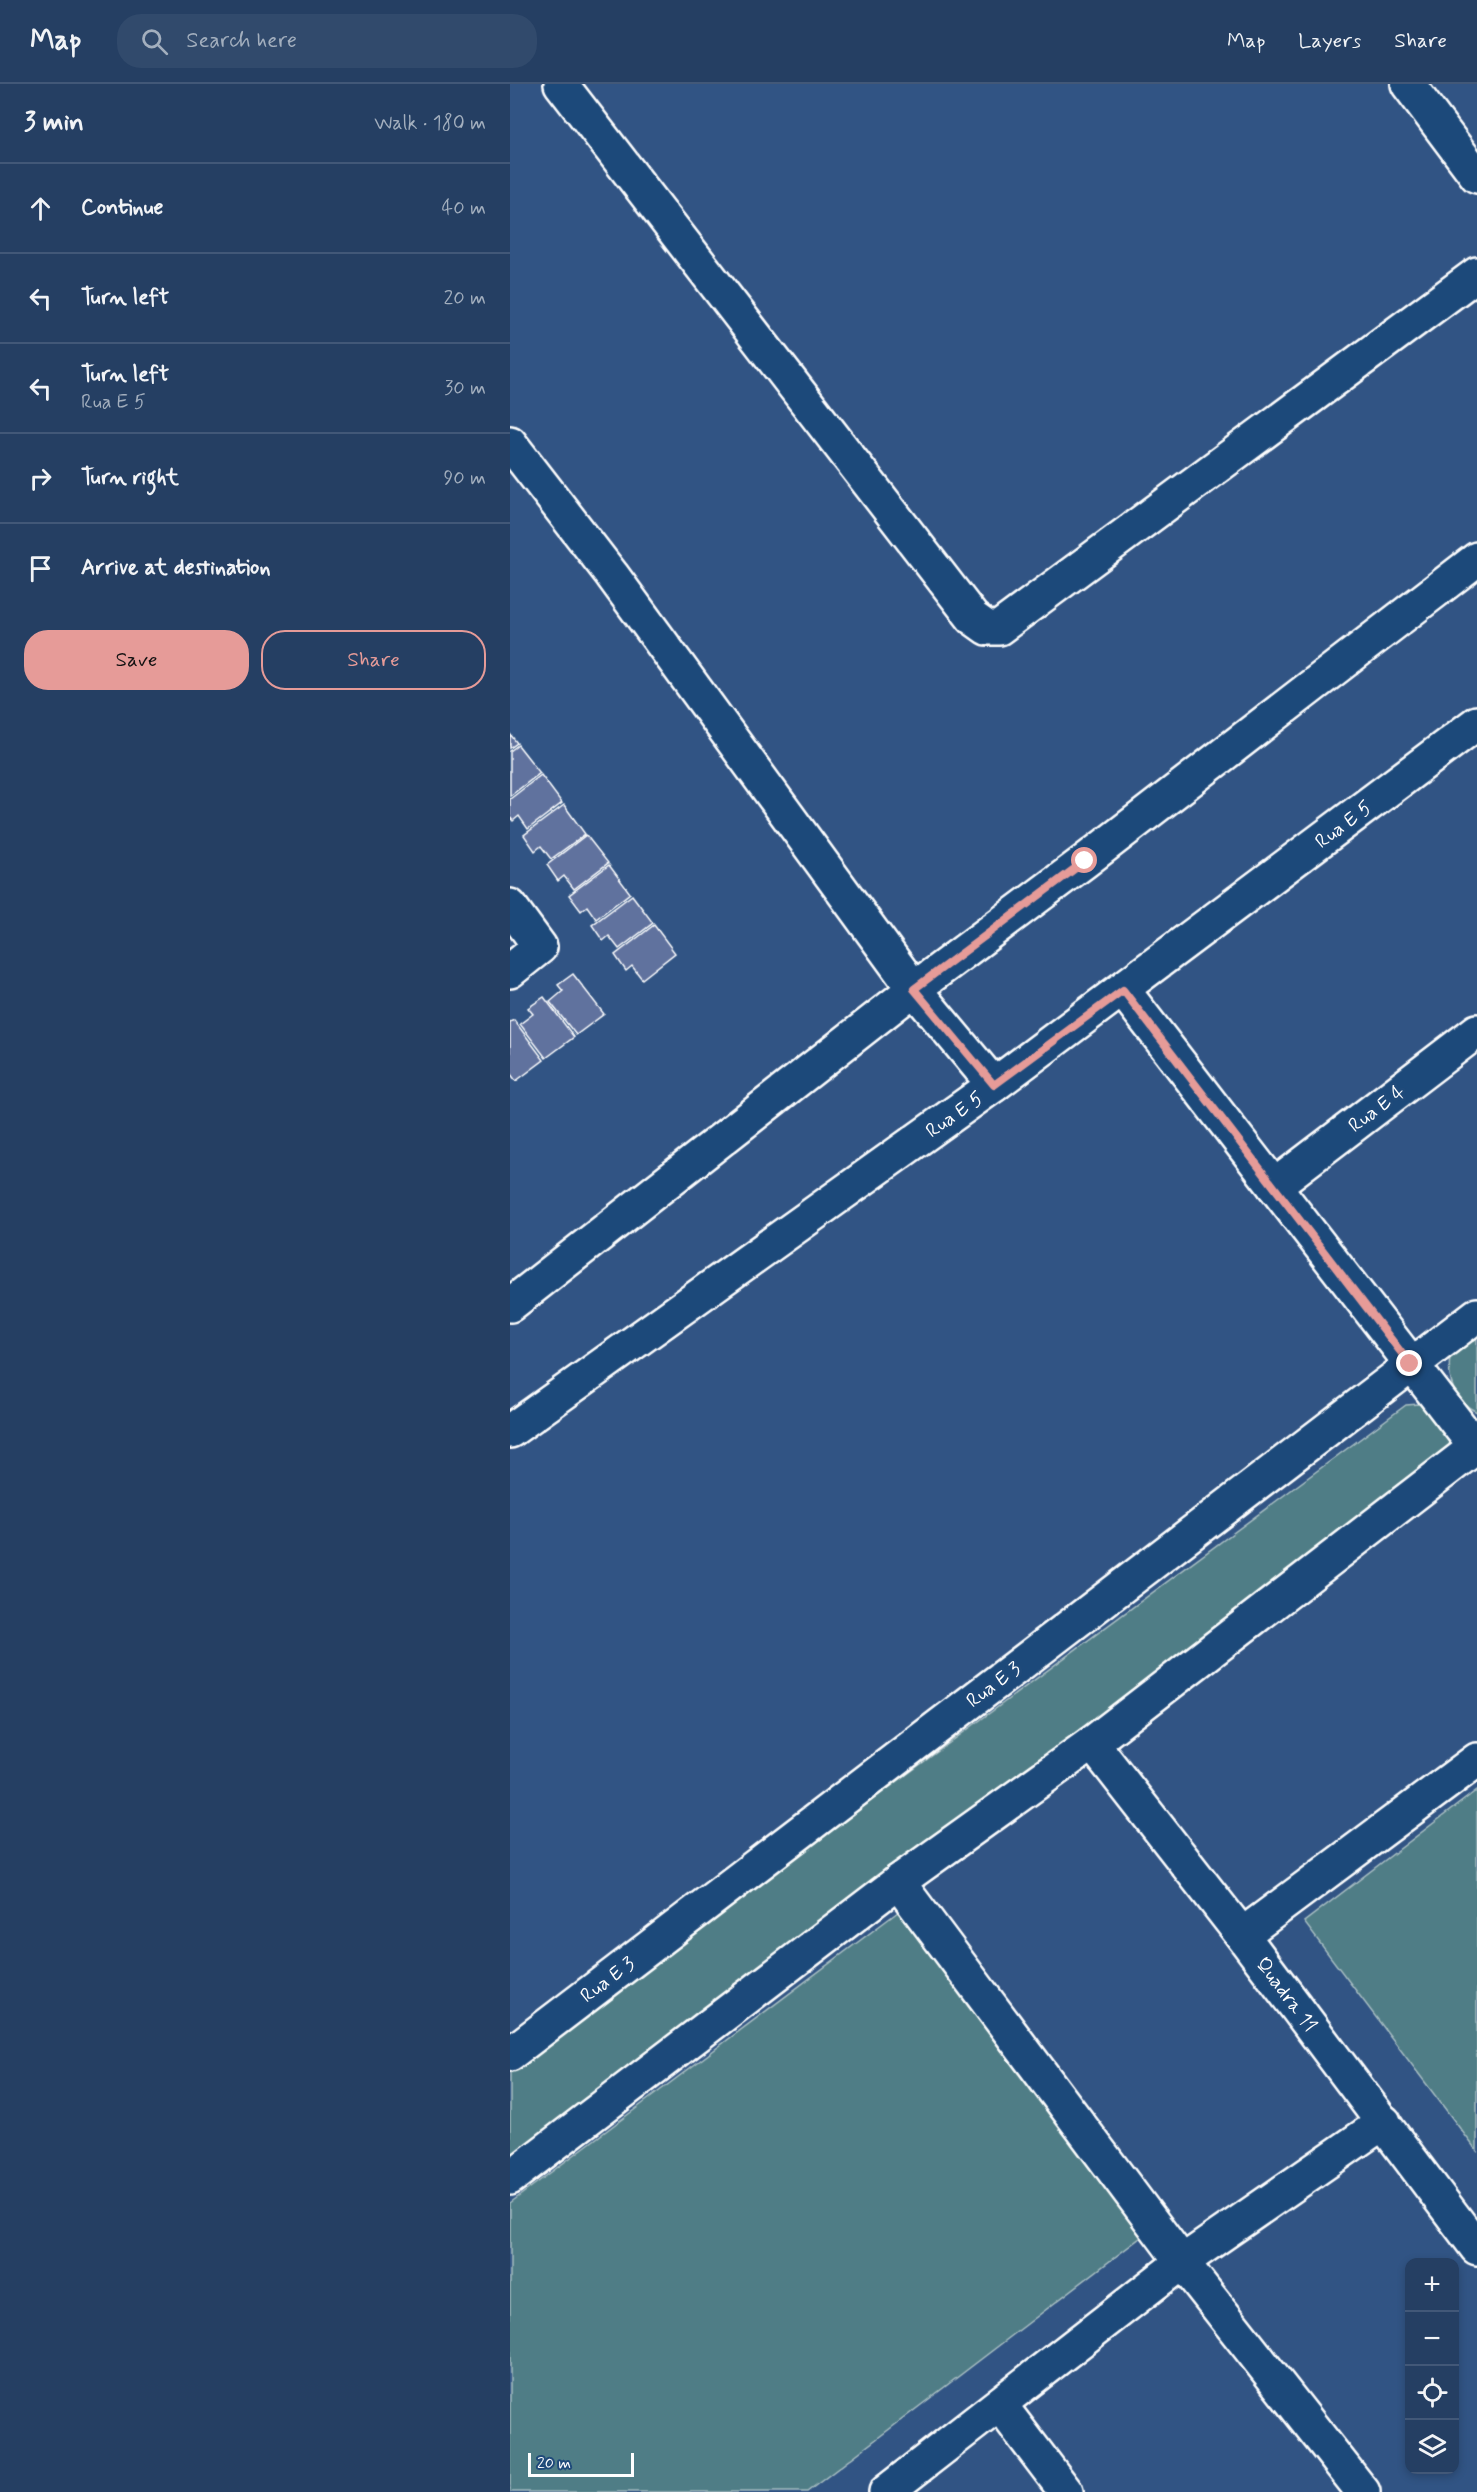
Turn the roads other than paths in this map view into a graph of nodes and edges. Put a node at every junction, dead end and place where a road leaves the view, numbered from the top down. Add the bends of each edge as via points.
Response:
1 (561, 84) edge
2 (1408, 84) edge
3 (1477, 176) edge
4 (1472, 289) edge
5 (510, 443) edge
6 (1477, 559) edge
7 (1477, 723) edge
8 (510, 906) edge
9 (510, 971) edge
10 (914, 989) junction
11 (1123, 990) junction
12 (1477, 1031) edge
13 (994, 1085) junction
14 (1275, 1186) junction
15 (510, 1305) edge
16 (1477, 1315) edge
17 (1410, 1364) junction
18 (510, 1431) edge
19 (1476, 1448) edge
20 (1092, 1743) junction
21 (1477, 1760) edge
22 (898, 1882) junction
23 (1242, 1935) junction
24 (510, 2054) edge
25 (1384, 2122) junction
26 (510, 2178) edge
27 (1477, 2248) edge
28 (1182, 2262) junction
29 (1000, 2405) junction
30 (886, 2492) edge
31 (1066, 2492) edge
32 (1363, 2492) edge

1 - 4 street via 974,618 987,628 999,628
2 - 3 street
5 - 10 street
6 - 10 street
7 - 11 street, Rua E 5
8 - 9 street via 540,946
10 - 13 street
10 - 15 street
11 - 13 street, Rua E 5
11 - 14 street
12 - 14 street, Rua E 4
13 - 18 street, Rua E 5
14 - 17 street
16 - 17 street, Rua E 3
17 - 19 street
17 - 24 street, Rua E 3
19 - 20 street
20 - 22 street
20 - 23 street, Quadra 11
21 - 23 street
22 - 26 street
22 - 28 street
23 - 25 street, Quadra 11
25 - 27 street, Quadra 11
25 - 28 street
28 - 29 street
28 - 32 street
29 - 30 street
29 - 31 street

